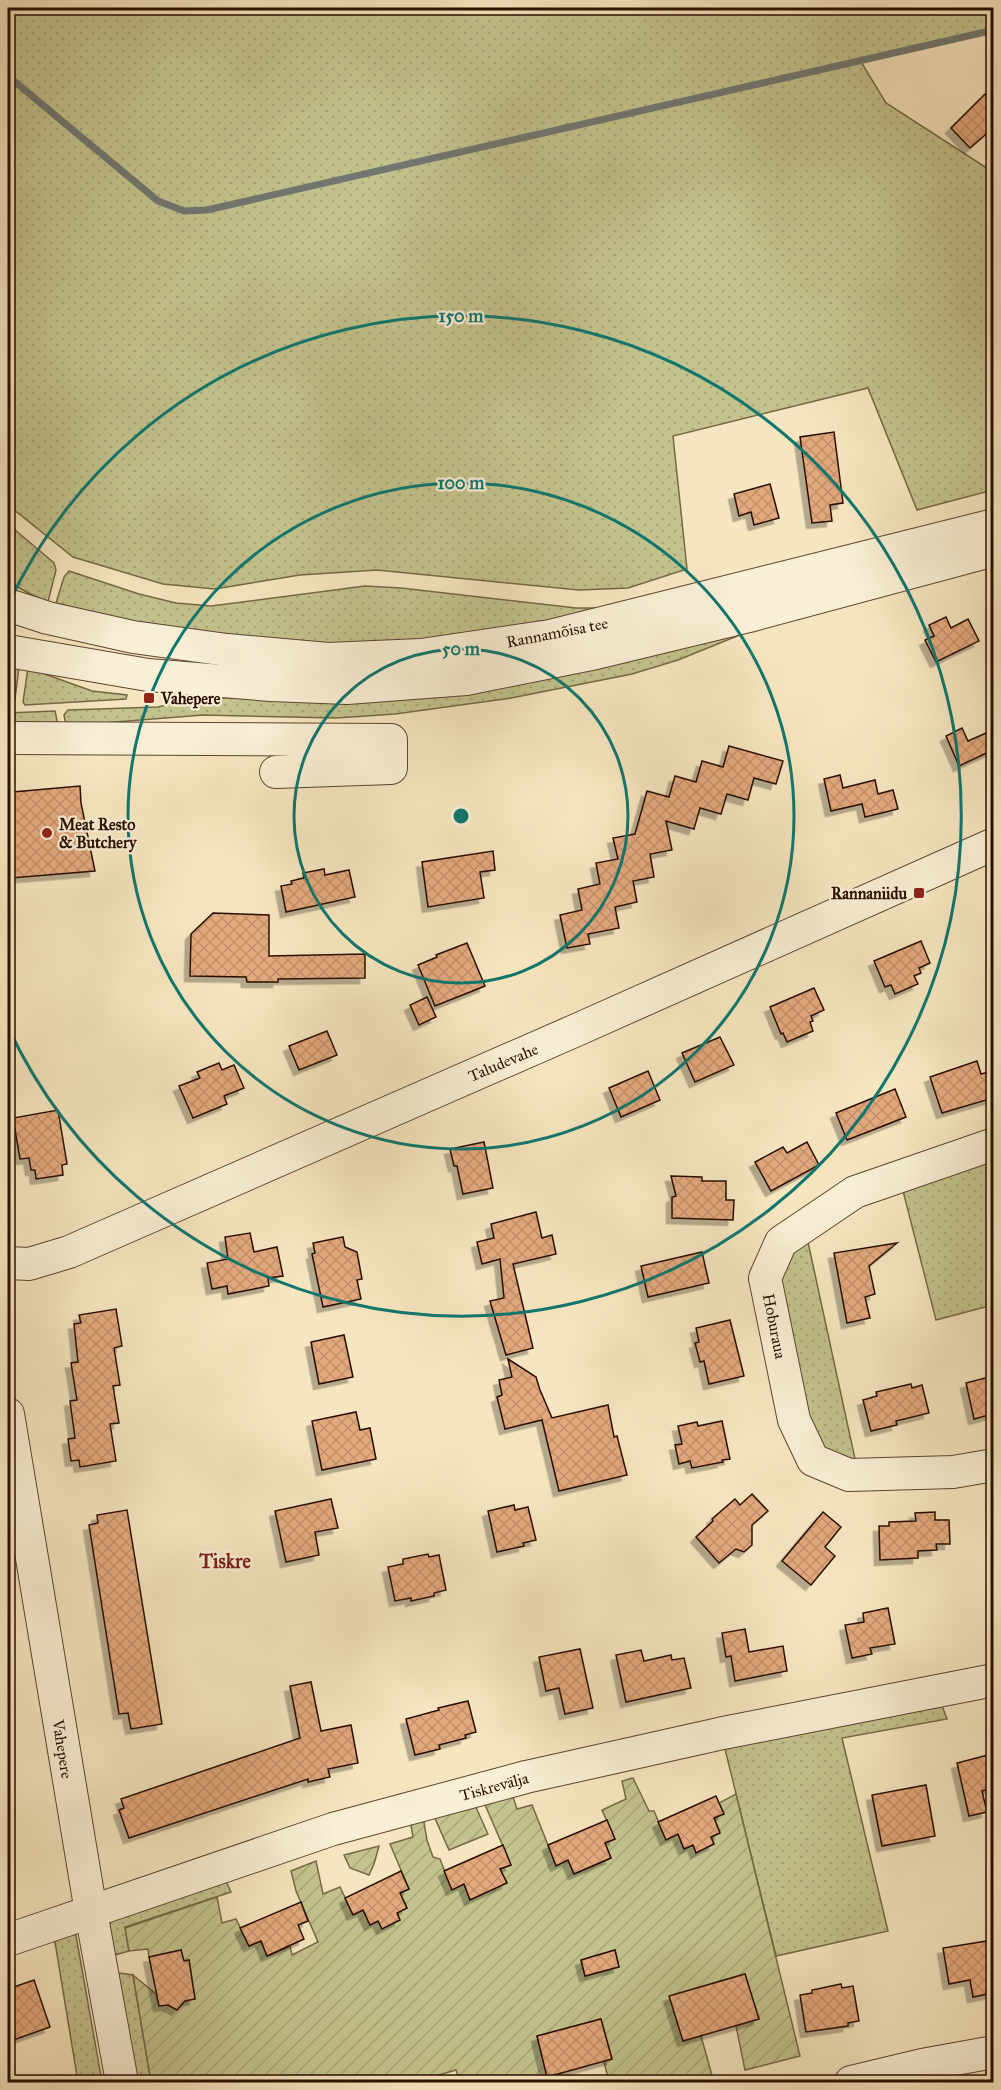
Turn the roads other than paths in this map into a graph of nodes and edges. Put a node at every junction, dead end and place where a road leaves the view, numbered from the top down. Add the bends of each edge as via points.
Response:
1 (993, 525) edge
2 (993, 550) edge
3 (8, 605) edge
4 (8, 651) edge
5 (8, 738) edge
6 (276, 772) dead end
7 (993, 844) edge
8 (993, 1144) edge
9 (8, 1263) edge
10 (8, 1414) edge
11 (993, 1465) edge
12 (993, 1680) edge
13 (91, 1912) junction
14 (8, 1940) edge
15 (993, 2052) edge
16 (122, 2082) edge
17 (851, 2082) edge

1 - 3 street, Rannamõisa tee via 550,636 421,655 327,659 226,650 133,637
2 - 4 street, Rannamõisa tee via 749,616 466,679 347,688 271,685 148,675
5 - 6 street via 391,740 391,768
7 - 9 street, Taludevahe via 69,1252 29,1264
8 - 11 street, Hoburaua via 855,1192 781,1242 765,1278 794,1420 813,1460 849,1475 953,1472
10 - 13 street, Vahepere
12 - 13 street, Tiskrevälja via 723,1732 526,1777 333,1829
13 - 14 street, Tiskrevälja
13 - 16 street, Vahepere
15 - 17 street

